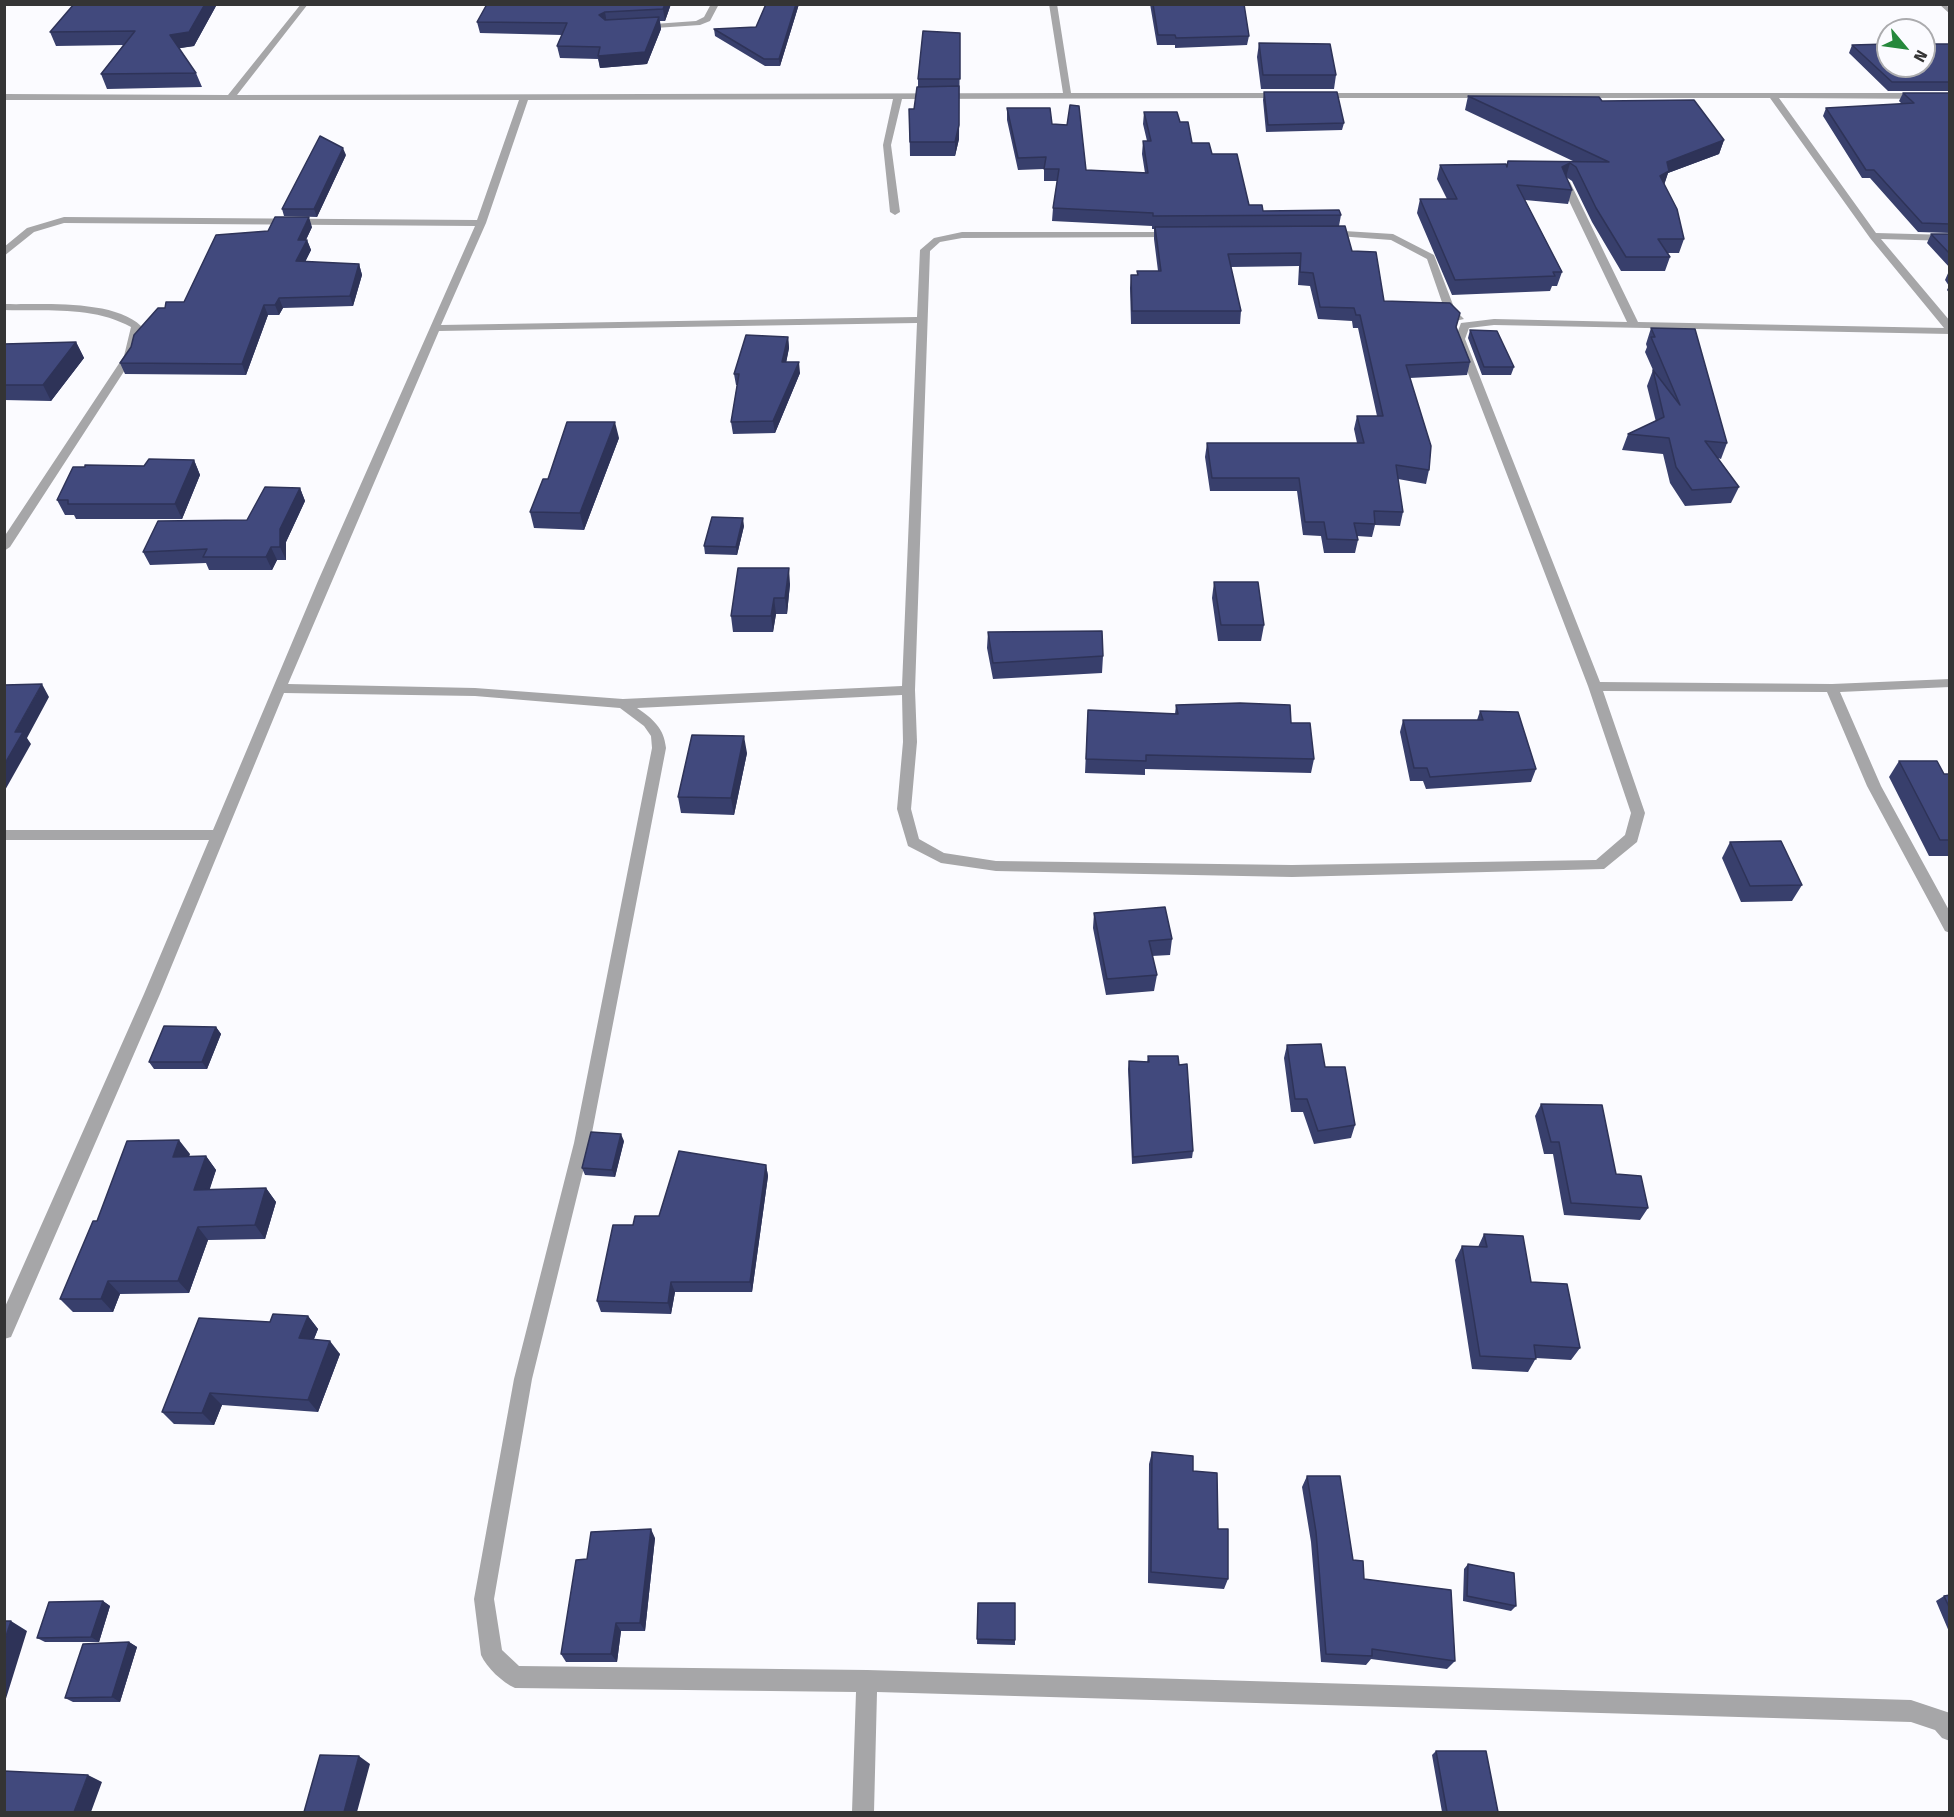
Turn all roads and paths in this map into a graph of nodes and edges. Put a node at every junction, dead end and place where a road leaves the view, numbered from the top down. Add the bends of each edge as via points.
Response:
1 (305, 4) edge
2 (714, 4) edge
3 (1053, 4) edge
4 (1942, 4) edge
5 (1950, 12) edge
6 (630, 27) edge
7 (1067, 94) junction
8 (1295, 95) edge
9 (1306, 95) edge
10 (898, 96) junction
11 (1773, 96) junction
12 (1950, 96) edge
13 (4, 97) edge
14 (230, 98) junction
15 (524, 98) junction
16 (1565, 182) edge
17 (895, 212) dead end
18 (481, 223) junction
19 (1317, 233) edge
20 (1187, 234) edge
21 (1874, 236) junction
22 (1950, 238) edge
23 (4, 253) edge
24 (4, 308) edge
25 (923, 320) junction
26 (1465, 325) junction
27 (1634, 325) junction
28 (435, 328) junction
29 (1950, 330) edge
30 (4, 547) edge
31 (1950, 684) edge
32 (1595, 686) junction
33 (279, 688) junction
34 (1832, 688) junction
35 (908, 690) junction
36 (623, 704) junction
37 (4, 835) edge
38 (219, 835) junction
39 (1950, 927) edge
40 (4, 1331) edge
41 (867, 1681) junction
42 (1950, 1730) edge
43 (863, 1812) edge

1 - 14 street
2 - 6 street via 707,19 697,24
3 - 7 street
4 - 5 street
7 - 8 street
7 - 10 street
9 - 11 street
10 - 15 street
10 - 17 street via 887,145
11 - 12 street
11 - 21 street
13 - 14 street
14 - 15 street
15 - 18 street
16 - 27 street
18 - 23 street via 64,220 30,228
18 - 28 street
19 - 26 street via 1393,237 1431,257 1450,311
20 - 25 street via 962,235 937,240 926,250
21 - 22 street
21 - 29 street
24 - 30 street via 108,313 136,326 129,356
25 - 28 street
25 - 35 street
26 - 27 street
26 - 32 street via 1460,339
27 - 29 street
28 - 33 street
31 - 34 street
32 - 34 street
32 - 35 street via 1638,813 1632,838 1599,866 1292,871 996,866 941,858 913,842 904,809 910,742
33 - 36 street via 475,692
33 - 38 street
34 - 39 street via 1874,786
35 - 36 street
36 - 41 street via 649,723 658,735 659,748 582,1143 523,1379 484,1599 492,1655 514,1677
37 - 38 street
38 - 40 street
41 - 42 street via 1911,1711 1942,1721
41 - 43 street

